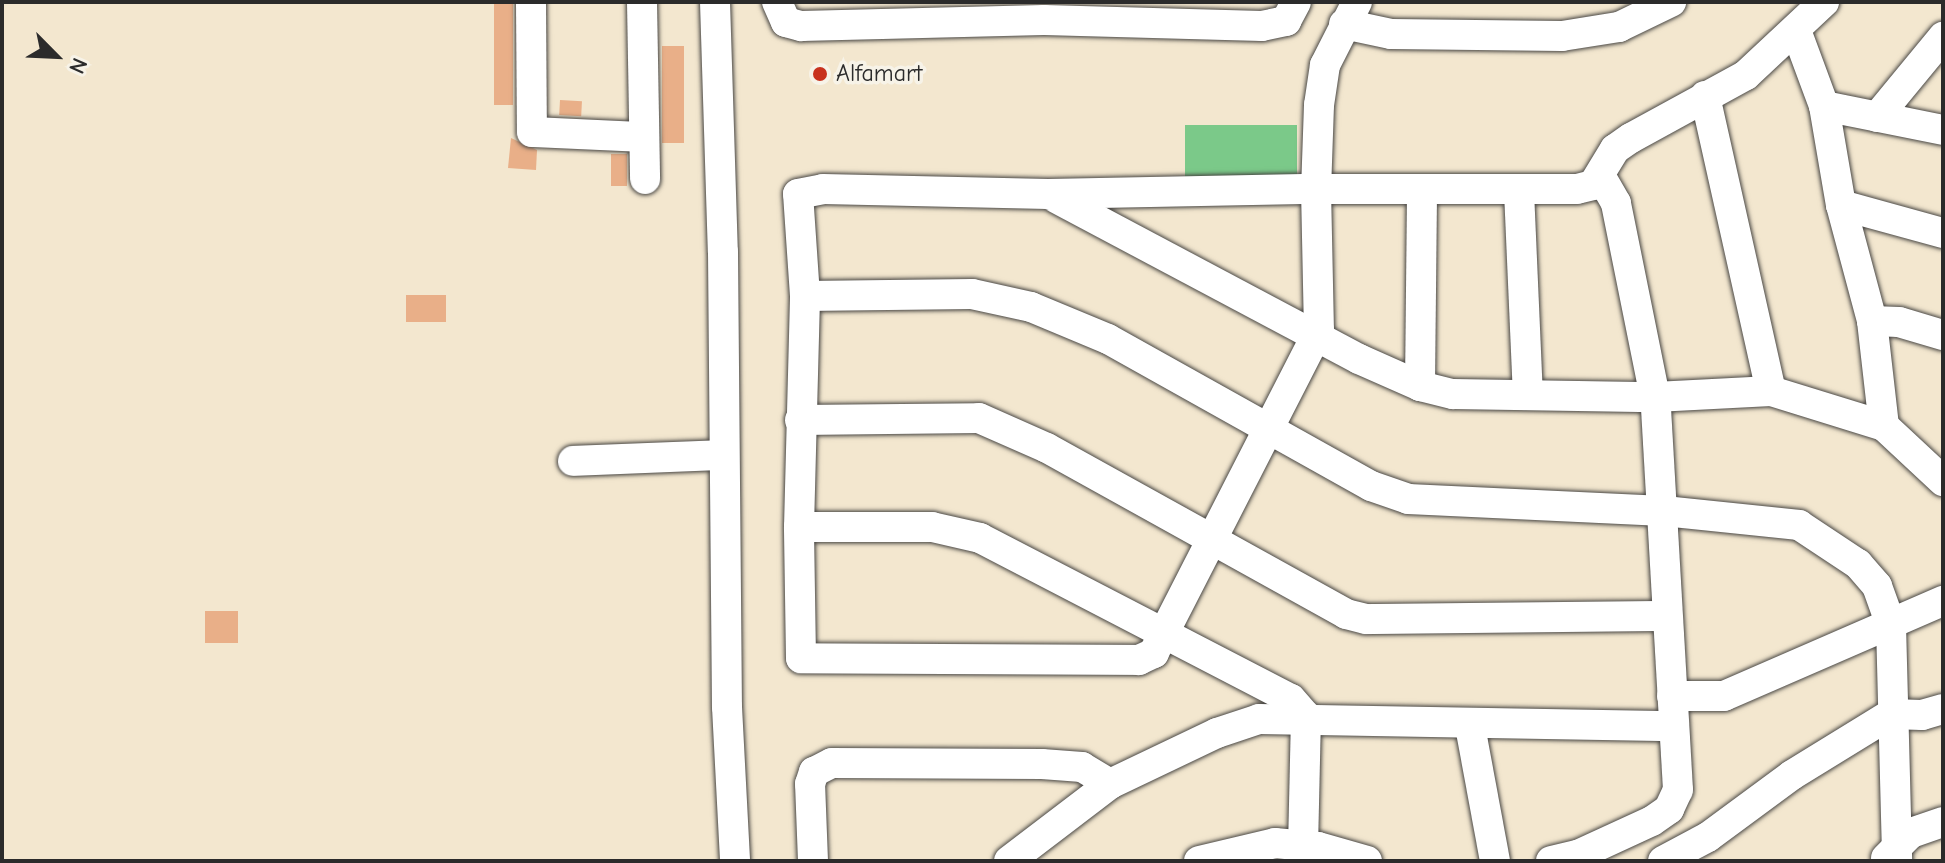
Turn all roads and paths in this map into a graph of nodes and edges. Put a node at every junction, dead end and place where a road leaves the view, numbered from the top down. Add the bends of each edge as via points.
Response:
1 (531, 2) edge
2 (642, 2) edge
3 (715, 2) edge
4 (777, 2) edge
5 (1296, 2) edge
6 (1671, 2) edge
7 (1824, 2) edge
8 (1350, 13) edge
9 (1797, 33) junction
10 (1943, 37) edge
11 (1705, 96) junction
12 (1824, 106) junction
13 (1877, 117) junction
14 (1943, 130) edge
15 (641, 137) junction
16 (1600, 175) junction
17 (645, 179) dead end
18 (1316, 189) junction
19 (1422, 190) junction
20 (1519, 191) junction
21 (1048, 194) junction
22 (1841, 205) junction
23 (1943, 233) edge
24 (805, 296) junction
25 (1872, 321) junction
26 (1943, 335) edge
27 (1317, 336) junction
28 (1420, 386) junction
29 (1771, 391) junction
30 (1528, 395) junction
31 (1655, 397) junction
32 (800, 420) junction
33 (1884, 426) junction
34 (1268, 430) junction
35 (723, 455) junction
36 (573, 461) dead end
37 (1943, 481) edge
38 (1664, 511) junction
39 (799, 527) junction
40 (1214, 540) junction
41 (1943, 601) edge
42 (1666, 616) junction
43 (1891, 625) junction
44 (1164, 637) junction
45 (1943, 709) edge
46 (1673, 711) junction
47 (1891, 714) junction
48 (1306, 716) junction
49 (1470, 726) junction
50 (1110, 784) junction
51 (1943, 822) edge
52 (1303, 844) junction
53 (1892, 858) edge
54 (735, 861) edge
55 (813, 861) edge
56 (1009, 861) edge
57 (1199, 861) edge
58 (1367, 861) edge
59 (1495, 861) edge
60 (1551, 861) edge
61 (1663, 861) edge

1 - 15 street via 532,132
2 - 15 street
3 - 35 street
4 - 5 street via 786,22 801,26 1044,20 1262,26 1286,21
6 - 8 street via 1619,27 1562,36 1391,34
7 - 9 street
8 - 18 street via 1325,65
9 - 11 street via 1746,75
9 - 12 street
10 - 13 street
11 - 16 street via 1615,149
11 - 29 street
12 - 13 street
12 - 22 street
13 - 14 street
15 - 17 street
16 - 20 street via 1593,185 1577,189
16 - 31 street via 1616,203
18 - 19 street
18 - 21 street
18 - 27 street
19 - 20 street
19 - 28 street
20 - 30 street
21 - 24 street via 823,189 798,194
21 - 27 street
22 - 23 street
22 - 25 street
24 - 32 street
24 - 34 street via 972,294 1031,307 1108,339
25 - 26 street via 1899,322
25 - 33 street
27 - 28 street
27 - 34 street
28 - 30 street via 1453,394
29 - 31 street
29 - 33 street
30 - 31 street
31 - 38 street
32 - 39 street
32 - 40 street via 979,418 1047,448
33 - 37 street
34 - 38 street via 1371,486 1408,499
34 - 40 street
35 - 36 street
35 - 54 street
38 - 42 street
38 - 43 street via 1799,525 1858,564 1877,586
39 - 44 street via 953,529 980,538
39 - 44 street via 801,658 1139,660 1154,653
40 - 42 street via 1346,614 1366,619
40 - 44 street
41 - 43 street
42 - 46 street
43 - 46 street via 1724,696
43 - 47 street
44 - 48 street via 1291,699
45 - 47 street
46 - 49 street
46 - 60 street via 1678,790 1669,809 1578,855
47 - 53 street
47 - 61 street via 1792,775 1708,837
48 - 49 street
48 - 50 street via 1259,719 1217,733
48 - 52 street
49 - 59 street
50 - 55 street via 1082,767 832,763 814,772 810,784
50 - 56 street
51 - 53 street via 1911,833
52 - 57 street via 1251,846
52 - 58 street

